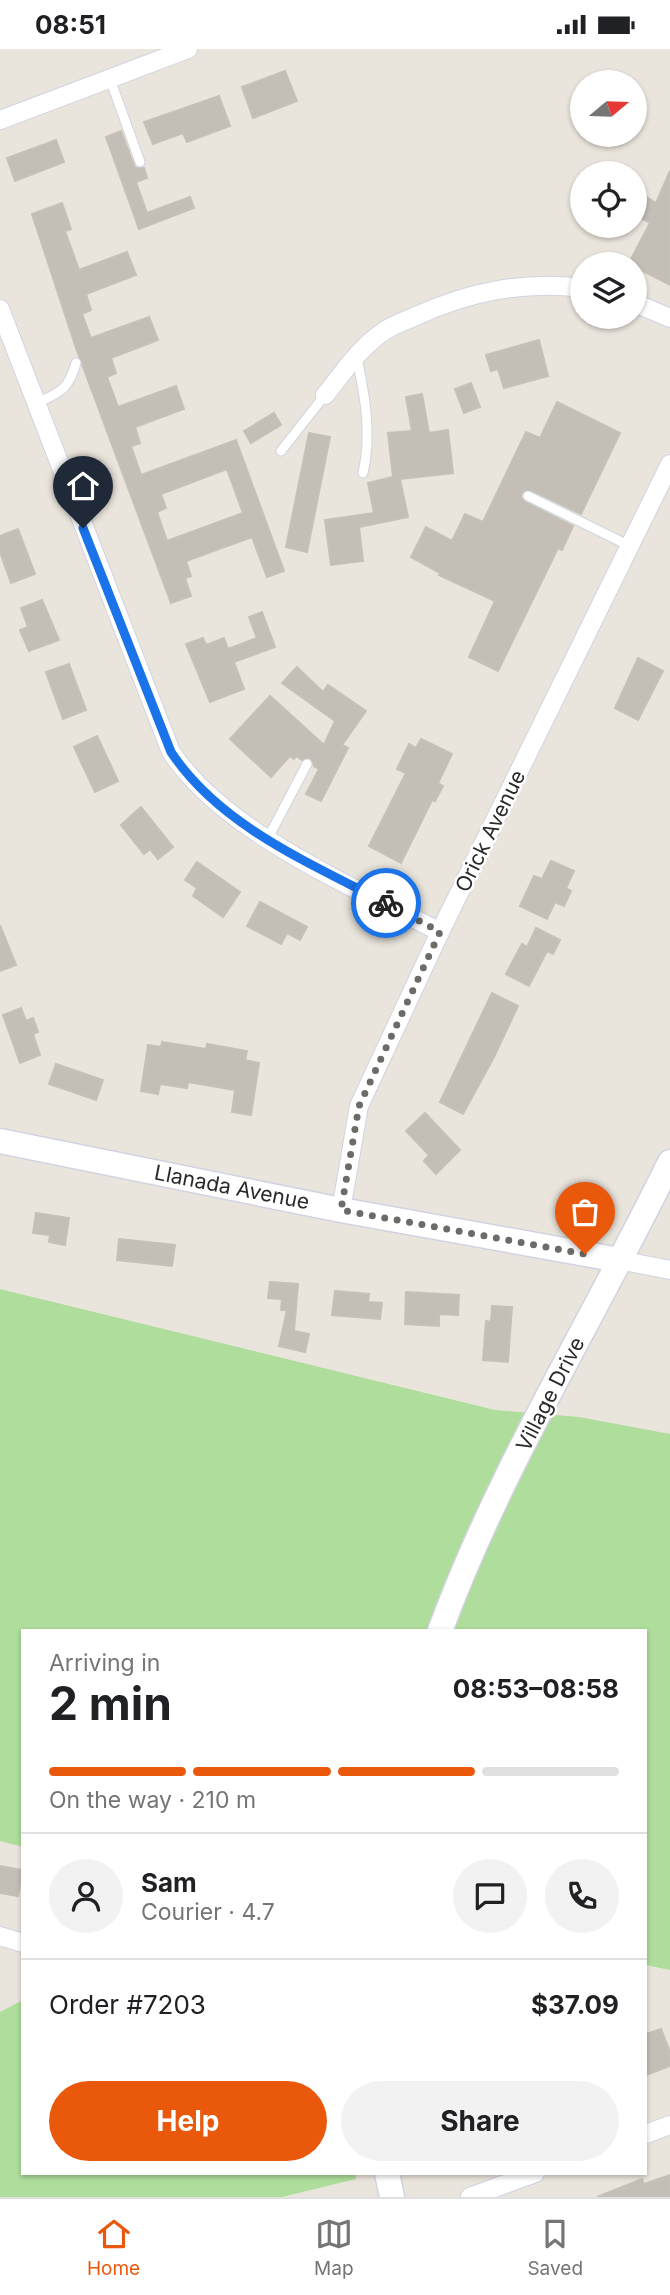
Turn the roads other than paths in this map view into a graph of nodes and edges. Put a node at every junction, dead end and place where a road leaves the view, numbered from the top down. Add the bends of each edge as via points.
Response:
1 (188, 49) edge
2 (110, 79) junction
3 (0, 120) edge
4 (140, 162) dead end
5 (570, 287) edge
6 (647, 308) edge
7 (0, 309) edge
8 (670, 318) edge
9 (356, 355) junction
10 (76, 363) dead end
11 (325, 395) joint
12 (35, 404) junction
13 (281, 451) dead end
14 (670, 464) edge
15 (363, 473) dead end
16 (528, 496) dead end
17 (630, 545) junction
18 (307, 764) dead end
19 (267, 840) junction
20 (440, 932) junction
21 (0, 1141) edge
22 (670, 1162) edge
23 (341, 1210) junction
24 (619, 1260) junction
25 (670, 1270) edge
26 (441, 1629) edge
27 (0, 1937) edge
28 (21, 1942) edge
29 (670, 2125) edge
30 (647, 2134) edge
31 (387, 2175) edge
32 (530, 2175) edge
33 (392, 2197) edge
34 (470, 2197) edge

1 - 2 street
2 - 3 street
2 - 4 lane
5 - 9 street via 506,286 471,295 384,330
6 - 8 street
7 - 12 street
9 - 11 street
9 - 15 lane via 367,406 369,447
10 - 12 lane via 64,390
11 - 13 lane
12 - 19 street via 171,752 214,800
14 - 17 street, Orick Avenue
16 - 17 lane
17 - 20 street, Orick Avenue
18 - 19 lane
19 - 20 street
20 - 23 street, Orick Avenue via 359,1106
21 - 23 street, Llanada Avenue
22 - 24 street, Village Drive
23 - 24 street, Llanada Avenue
24 - 25 street, Llanada Avenue
24 - 26 street, Village Drive via 472,1552
27 - 28 street
29 - 30 street
31 - 33 street
32 - 34 street

